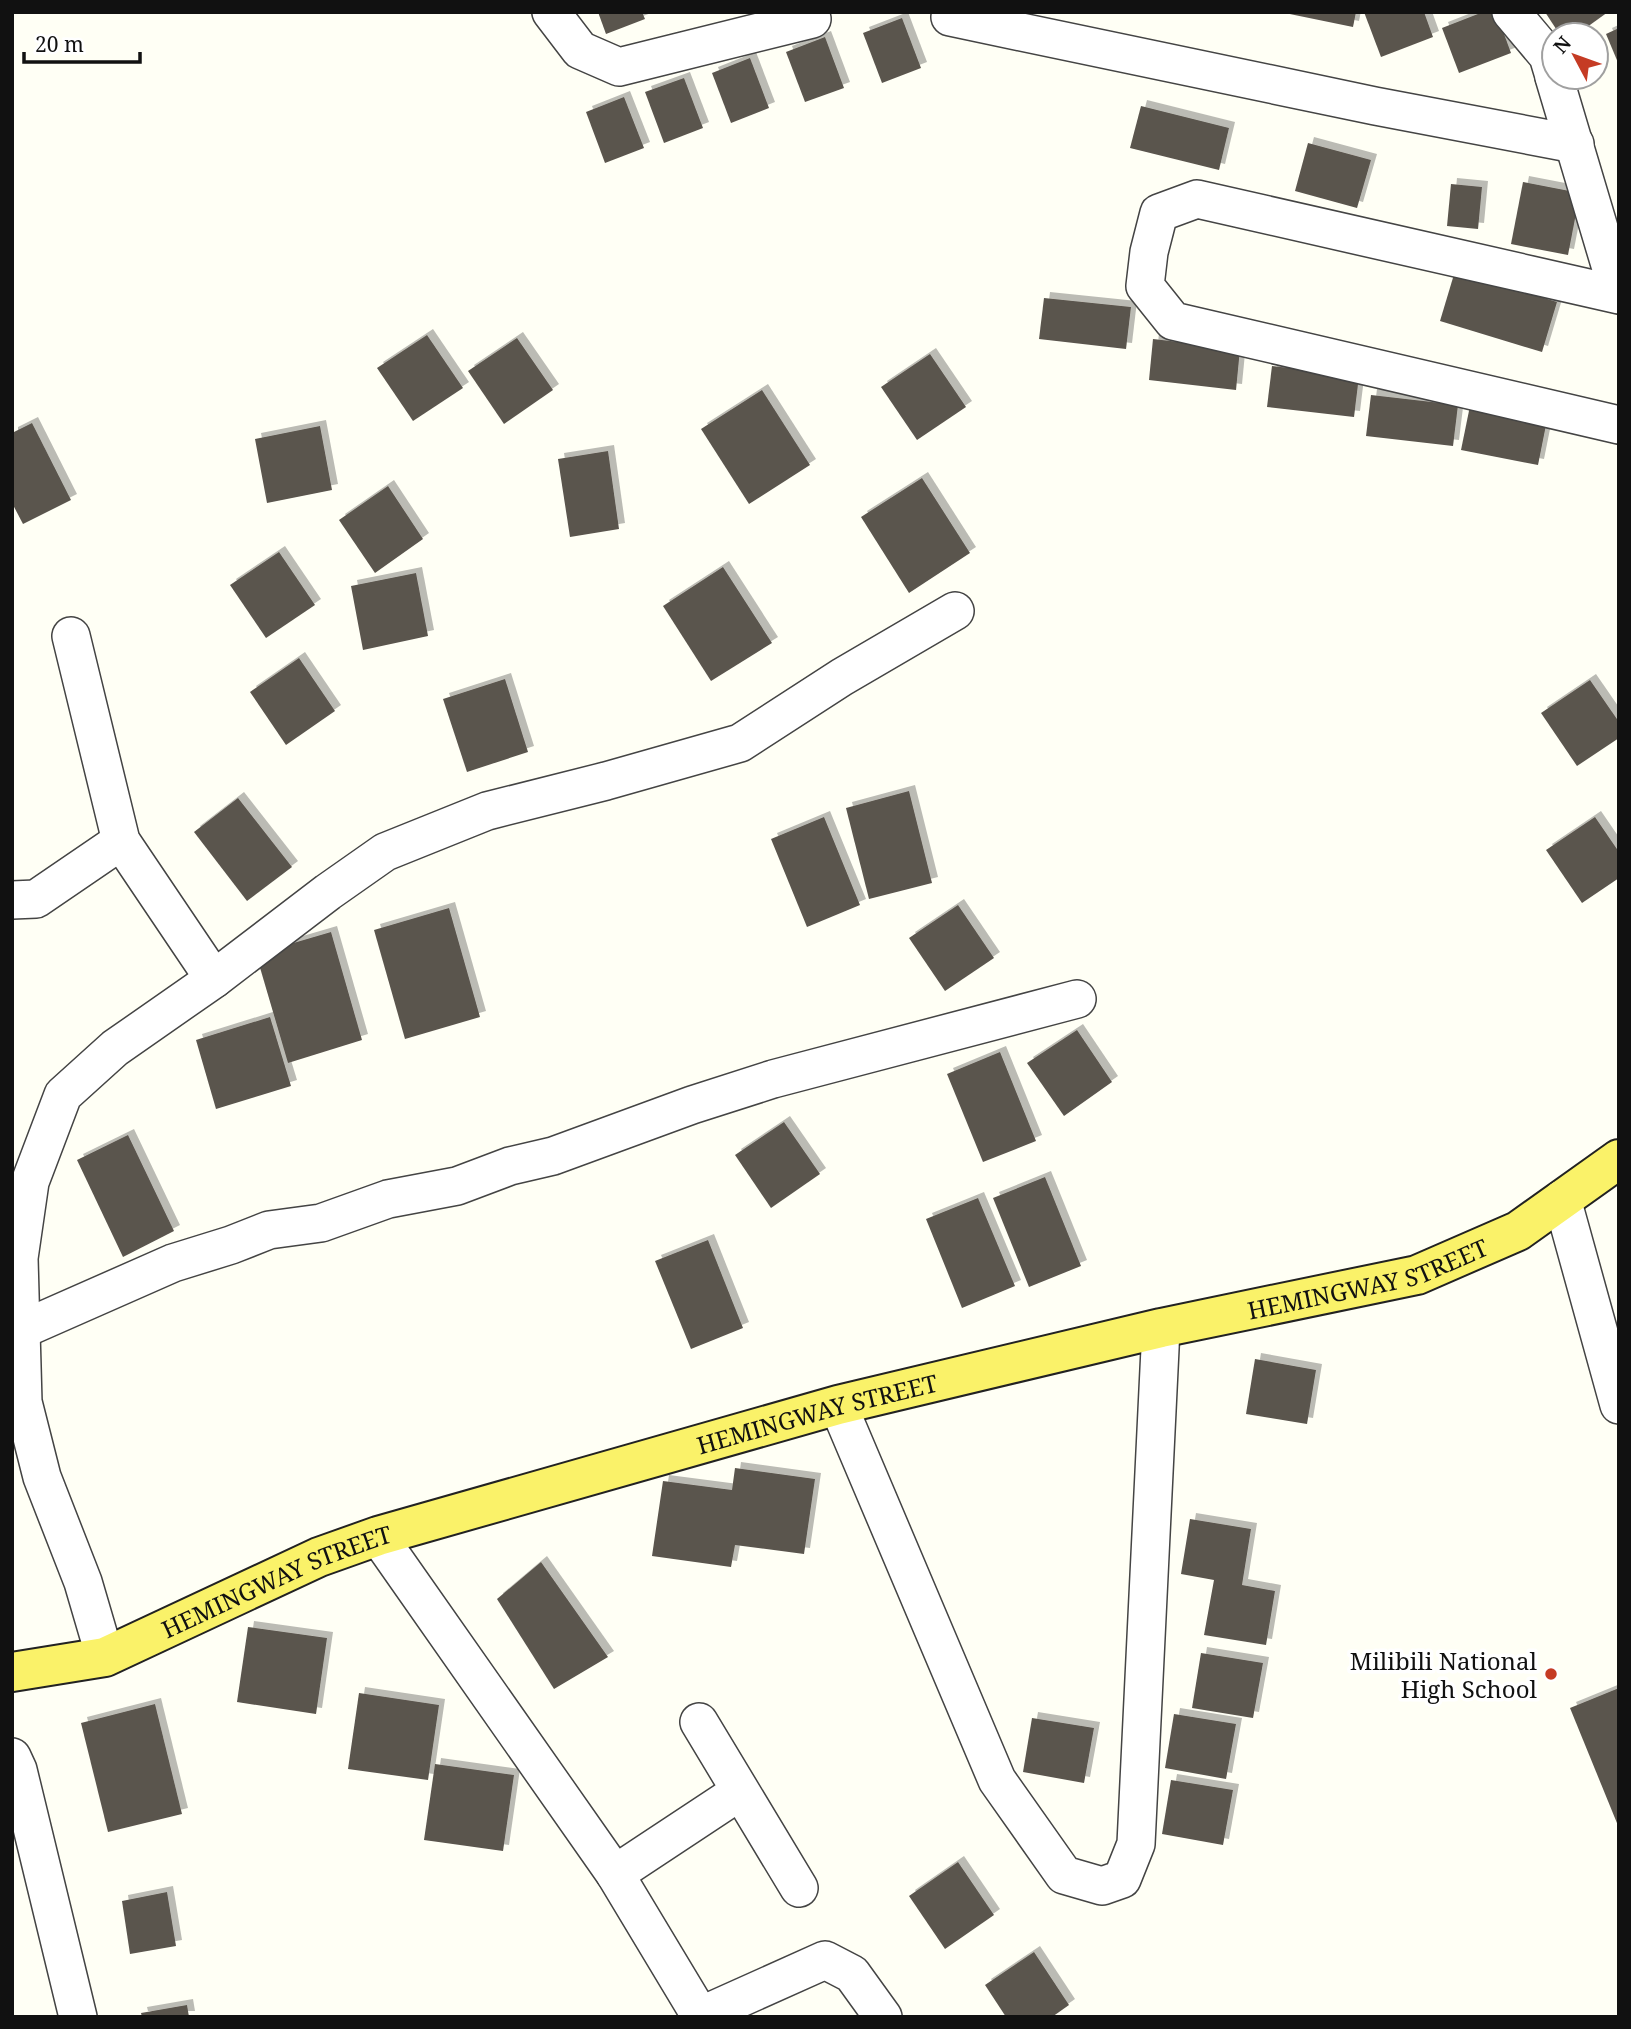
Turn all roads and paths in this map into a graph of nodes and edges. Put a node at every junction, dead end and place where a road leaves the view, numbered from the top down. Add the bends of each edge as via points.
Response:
1 (551, 12) edge
2 (1511, 12) edge
3 (950, 17) dead end
4 (812, 19) dead end
5 (1540, 46) edge
6 (1558, 91) edge
7 (1575, 144) junction
8 (1619, 425) edge
9 (955, 611) dead end
10 (71, 636) dead end
11 (121, 841) junction
12 (12, 900) edge
13 (214, 979) junction
14 (1077, 999) dead end
15 (1619, 1159) edge
16 (1562, 1199) junction
17 (1161, 1328) junction
18 (21, 1330) junction
19 (838, 1405) junction
20 (1619, 1405) edge
21 (378, 1536) junction
22 (106, 1657) junction
23 (12, 1672) edge
24 (699, 1722) dead end
25 (12, 1757) edge
26 (739, 1792) junction
27 (615, 1874) junction
28 (799, 1888) dead end
29 (699, 2016) edge
30 (78, 2017) edge
31 (883, 2017) edge

1 - 4 street via 580,50 618,67
2 - 5 street
3 - 7 street
6 - 7 street
7 - 8 street via 1619,295 1197,198 1159,213 1145,286 1173,321
9 - 13 street via 740,743 487,811 385,852
10 - 11 street
11 - 12 street via 36,899
11 - 13 street
13 - 18 street via 115,1048 63,1095 30,1182 19,1258
14 - 18 street via 773,1079 457,1186 388,1199 321,1223 269,1230 173,1262
15 - 16 main road, HEMINGWAY STREET
16 - 17 main road, HEMINGWAY STREET via 1518,1231 1417,1275
16 - 20 street
17 - 19 main road, HEMINGWAY STREET
17 - 19 street via 1136,1844 1122,1878 1102,1886 1064,1875 997,1780
18 - 22 street via 23,1402 39,1464
19 - 21 main road, HEMINGWAY STREET
21 - 22 main road, HEMINGWAY STREET via 319,1558
21 - 27 street
22 - 23 main road, HEMINGWAY STREET
24 - 26 street
25 - 30 street
26 - 27 street
26 - 28 street
27 - 29 street
29 - 31 street via 825,1960 852,1974

